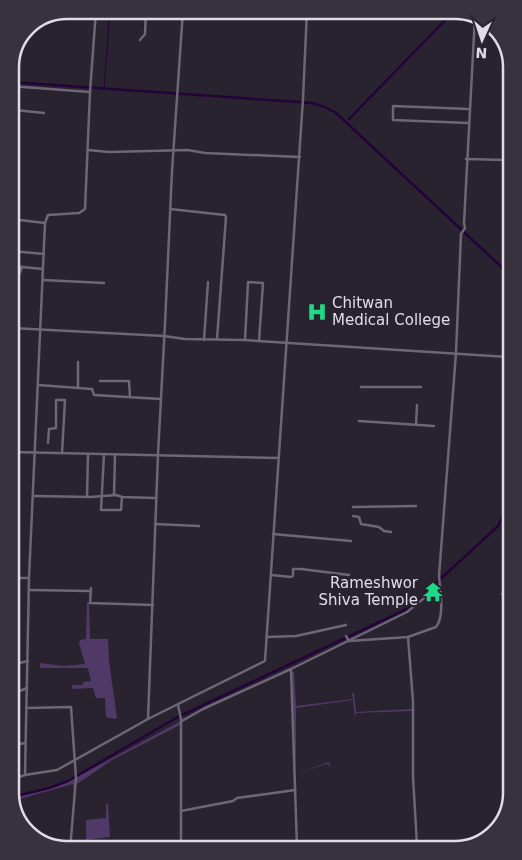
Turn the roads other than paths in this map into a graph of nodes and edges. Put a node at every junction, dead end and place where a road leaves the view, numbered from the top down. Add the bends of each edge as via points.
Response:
1 (95, 19) edge
2 (146, 19) edge
3 (182, 19) edge
4 (307, 19) edge
5 (475, 23) edge
6 (140, 40) dead end
7 (19, 86) edge
8 (90, 90) junction
9 (469, 109) junction
10 (19, 110) edge
11 (44, 113) dead end
12 (468, 123) junction
13 (88, 150) junction
14 (173, 150) junction
15 (300, 157) junction
16 (466, 159) junction
17 (503, 160) edge
18 (170, 209) junction
19 (19, 220) edge
20 (45, 223) junction
21 (19, 252) edge
22 (44, 254) junction
23 (19, 267) edge
24 (22, 267) junction
25 (43, 269) junction
26 (19, 275) edge
27 (43, 280) junction
28 (208, 282) dead end
29 (104, 283) dead end
30 (19, 328) edge
31 (41, 330) junction
32 (164, 336) junction
33 (217, 339) junction
34 (204, 340) junction
35 (245, 340) junction
36 (259, 341) junction
37 (286, 344) junction
38 (456, 353) junction
39 (503, 357) edge
40 (78, 362) dead end
41 (100, 381) dead end
42 (38, 385) junction
43 (361, 387) dead end
44 (421, 387) dead end
45 (78, 388) junction
46 (130, 396) junction
47 (161, 399) junction
48 (417, 405) dead end
49 (359, 421) dead end
50 (416, 424) junction
51 (434, 426) dead end
52 (48, 443) dead end
53 (19, 452) edge
54 (34, 453) junction
55 (62, 453) junction
56 (88, 454) junction
57 (104, 454) junction
58 (158, 454) junction
59 (115, 455) junction
60 (278, 458) junction
61 (114, 495) junction
62 (33, 496) junction
63 (101, 496) junction
64 (87, 497) junction
65 (122, 497) junction
66 (156, 498) junction
67 (416, 506) dead end
68 (353, 507) dead end
69 (353, 516) dead end
70 (155, 524) junction
71 (199, 526) dead end
72 (392, 532) dead end
73 (273, 534) junction
74 (351, 540) dead end
75 (270, 575) junction
76 (349, 575) dead end
77 (19, 578) edge
78 (29, 578) junction
79 (440, 583) junction
80 (29, 590) junction
81 (153, 605) junction
82 (346, 625) dead end
83 (267, 637) junction
84 (408, 637) junction
85 (348, 639) junction
86 (28, 660) junction
87 (19, 663) edge
88 (291, 669) junction
89 (27, 688) junction
90 (19, 691) edge
91 (178, 706) junction
92 (26, 708) junction
93 (148, 719) junction
94 (181, 720) junction
95 (25, 742) junction
96 (19, 744) edge
97 (76, 761) junction
98 (25, 775) junction
99 (19, 777) edge
100 (295, 790) junction
101 (181, 811) junction
102 (71, 841) edge
103 (181, 841) edge
104 (297, 841) edge
105 (417, 841) edge

1 - 8 street
2 - 6 street via 145,34
3 - 14 street
4 - 15 street
5 - 9 street
7 - 8 street
8 - 13 street
9 - 12 street
9 - 12 street via 393,106 393,120
10 - 11 street
12 - 16 street
13 - 14 street
13 - 20 street via 85,209 79,213 48,215
14 - 15 street
14 - 18 street
15 - 37 street
16 - 17 street
16 - 38 street
18 - 32 street
18 - 33 street via 226,215
19 - 20 street
20 - 22 street
21 - 22 street
22 - 25 street
23 - 24 street
24 - 25 street
24 - 26 street
25 - 27 street
27 - 29 street
27 - 31 street
28 - 34 street
30 - 31 street
31 - 32 street
31 - 42 street
32 - 34 street
32 - 47 street
33 - 34 street
33 - 35 street
35 - 36 street
35 - 36 street via 248,282 262,283
36 - 37 street
37 - 38 street
37 - 60 street
38 - 39 street
38 - 79 street
40 - 45 street
41 - 46 street via 129,381
42 - 45 street
42 - 54 street
43 - 44 street
45 - 46 street via 92,389 94,395
46 - 47 street
47 - 58 street
48 - 50 street
49 - 50 street
50 - 51 street
52 - 55 street via 49,429 56,428 56,400 65,400
53 - 54 street
54 - 55 street
54 - 62 street
55 - 56 street
56 - 57 street
56 - 64 street
57 - 59 street
57 - 63 street
58 - 59 street
58 - 60 street
58 - 66 street
59 - 61 street
60 - 73 street
61 - 63 street
61 - 65 street
62 - 64 street
62 - 78 street
63 - 64 street
63 - 65 street via 101,510 121,510
65 - 66 street
66 - 70 street
67 - 68 street
69 - 72 street via 359,517 361,524
70 - 71 street
70 - 81 street
73 - 74 street
73 - 75 street
75 - 76 street via 291,577 293,569 301,569
75 - 83 street
77 - 78 street
78 - 80 street
79 - 84 street via 438,625
79 - 85 street via 407,612
80 - 81 street via 90,590 90,603
80 - 86 street
81 - 93 street
82 - 83 street via 296,636
83 - 91 street via 265,662
84 - 85 street
84 - 105 street
85 - 88 street
86 - 87 street
86 - 89 street
88 - 94 street
88 - 100 street
89 - 90 street
89 - 92 street
91 - 93 street
91 - 94 street
92 - 95 street
92 - 97 street via 70,706
93 - 97 street
94 - 101 street
95 - 96 street
95 - 98 street
97 - 98 street via 57,770
97 - 102 street
98 - 99 street
100 - 101 street
100 - 104 street
101 - 103 street

